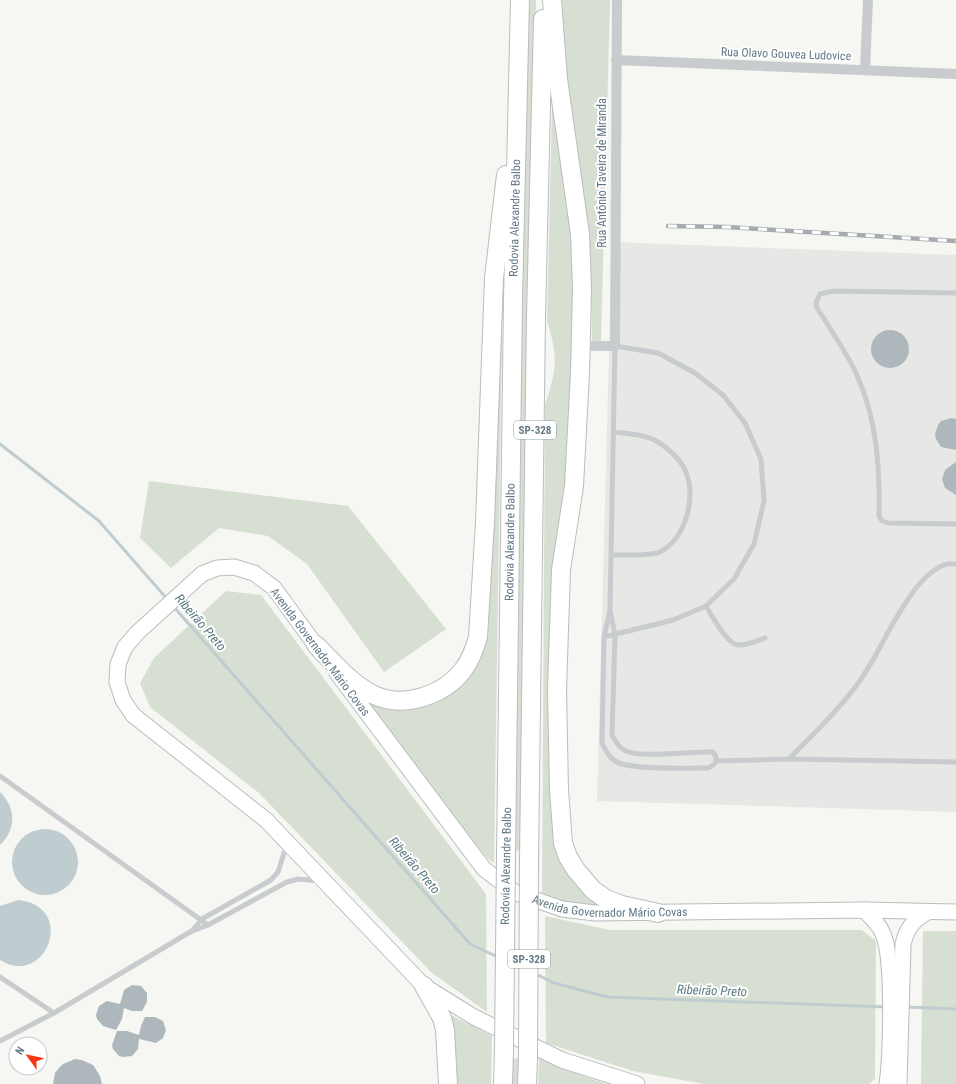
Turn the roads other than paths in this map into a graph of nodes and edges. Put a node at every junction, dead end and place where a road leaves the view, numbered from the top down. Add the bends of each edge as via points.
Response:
1 (520, 0) edge
2 (543, 0) edge
3 (552, 0) edge
4 (617, 0) edge
5 (868, 0) edge
6 (616, 60) junction
7 (519, 63) junction
8 (865, 70) junction
9 (956, 74) edge
10 (956, 293) edge
11 (581, 346) junction
12 (615, 346) junction
13 (613, 432) junction
14 (956, 524) edge
15 (611, 555) junction
16 (956, 564) edge
17 (706, 606) junction
18 (610, 610) junction
19 (614, 635) junction
20 (604, 637) junction
21 (765, 638) dead end
22 (316, 645) junction
23 (789, 759) junction
24 (717, 761) junction
25 (956, 762) edge
26 (0, 776) edge
27 (287, 842) junction
28 (324, 882) junction
29 (864, 910) junction
30 (928, 912) junction
31 (956, 912) edge
32 (658, 913) junction
33 (202, 920) junction
34 (208, 925) junction
35 (190, 932) junction
36 (0, 977) edge
37 (896, 981) junction
38 (424, 986) junction
39 (54, 1013) junction
40 (895, 1034) junction
41 (0, 1041) edge
42 (448, 1084) edge
43 (503, 1084) edge
44 (527, 1084) edge
45 (637, 1084) edge
46 (887, 1084) edge
47 (900, 1084) edge

1 - 7 highway, Rodovia Alexandre Balbo / SP-328
2 - 44 highway, Rodovia Alexandre Balbo / SP-328, bridge via 536,317
3 - 11 highway via 558,79 581,241
4 - 6 street, Rua Antônio Taveira de Miranda
5 - 8 street
6 - 8 street, Rua Olavo Gouvea Ludovice
6 - 12 street, Rua Antônio Taveira de Miranda
7 - 22 highway via 494,278 485,522 478,637 475,648 463,670 446,687 424,697 399,700 375,695 354,683
7 - 43 highway, Rodovia Alexandre Balbo / SP-328, bridge via 513,306
8 - 9 street, Rua Olavo Gouvea Ludovice
10 - 14 lane via 834,291 820,294 816,302 817,308 857,375 871,417 878,460 879,516 882,521
11 - 12 street
11 - 32 highway via 574,486 561,578 557,690 563,843 576,870 593,890 606,899 622,905
12 - 13 lane
12 - 17 lane via 658,353 695,373 723,395 745,423 761,459 764,501 754,544 734,579
13 - 15 lane
13 - 15 lane via 646,437 668,450 685,470 689,496 683,527 666,548 658,553
15 - 18 lane
16 - 23 lane via 945,564 931,572 916,587 860,682 837,710
17 - 19 lane via 673,620
17 - 21 lane via 734,645 740,646
18 - 19 lane
18 - 20 lane
19 - 20 lane
19 - 24 lane via 612,735 617,744 626,751 638,754 713,752
20 - 24 lane via 602,743 608,755 617,763 630,766 708,768
22 - 27 main road, Avenida Governador Mário Covas via 274,588 254,573 234,567 217,568 202,574 137,633 125,647 118,664 117,682 123,700 133,715 266,820
22 - 32 main road, Avenida Governador Mário Covas via 484,869 516,892 562,909 595,913
23 - 24 lane
23 - 25 lane
26 - 33 lane
27 - 28 main road, Avenida Governador Mário Covas
27 - 33 lane via 278,872 271,880
28 - 34 lane via 298,879 287,882
28 - 38 main road, Avenida Governador Mário Covas
29 - 30 main road, Avenida Governador Mário Covas
29 - 32 main road, Avenida Governador Mário Covas
29 - 37 main road via 876,921 884,935
30 - 31 main road, Avenida Governador Mário Covas
30 - 37 main road via 917,917 906,932
33 - 34 lane
33 - 35 lane
34 - 35 lane
35 - 39 lane
36 - 39 lane
37 - 40 main road
38 - 42 highway via 442,1018 445,1030
38 - 45 main road, Avenida Governador Mário Covas via 474,1017 562,1060
39 - 41 lane
40 - 46 main road
40 - 47 main road

